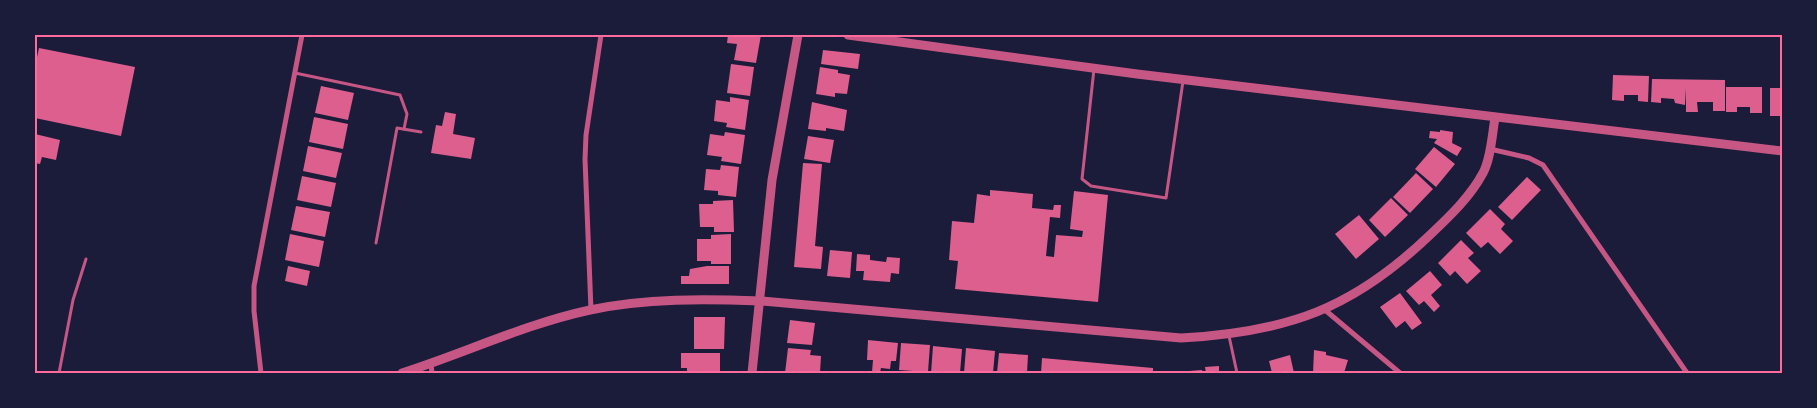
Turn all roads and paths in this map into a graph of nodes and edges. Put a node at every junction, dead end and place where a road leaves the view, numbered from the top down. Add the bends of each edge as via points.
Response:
1 (302, 35) edge
2 (601, 35) edge
3 (798, 35) edge
4 (848, 35) edge
5 (1094, 69) junction
6 (294, 73) junction
7 (1183, 80) junction
8 (1496, 118) junction
9 (404, 129) junction
10 (421, 132) dead end
11 (1489, 149) junction
12 (1782, 151) edge
13 (376, 243) dead end
14 (86, 259) dead end
15 (761, 301) junction
16 (591, 310) junction
17 (1325, 310) junction
18 (1229, 336) junction
19 (432, 368) edge
20 (60, 373) edge
21 (261, 373) edge
22 (402, 373) edge
23 (752, 373) edge
24 (1237, 373) edge
25 (1400, 373) edge
26 (1687, 373) edge

1 - 6 street
2 - 16 street via 585,159
3 - 15 street via 772,180
4 - 5 street
5 - 7 street
5 - 7 lane via 1082,179 1091,186 1166,198
6 - 9 lane via 400,95 407,114
6 - 21 street via 254,286
7 - 8 street
8 - 11 street
8 - 12 street
9 - 10 lane
9 - 13 lane via 397,128
11 - 17 street via 1484,172 1451,215 1405,258 1354,295
11 - 26 street via 1529,158 1543,165
14 - 20 lane via 73,300
15 - 16 street via 644,302
15 - 18 street via 1181,338
15 - 23 street
16 - 19 street via 512,332
17 - 18 street via 1287,323
17 - 25 street
18 - 24 lane
19 - 22 street

